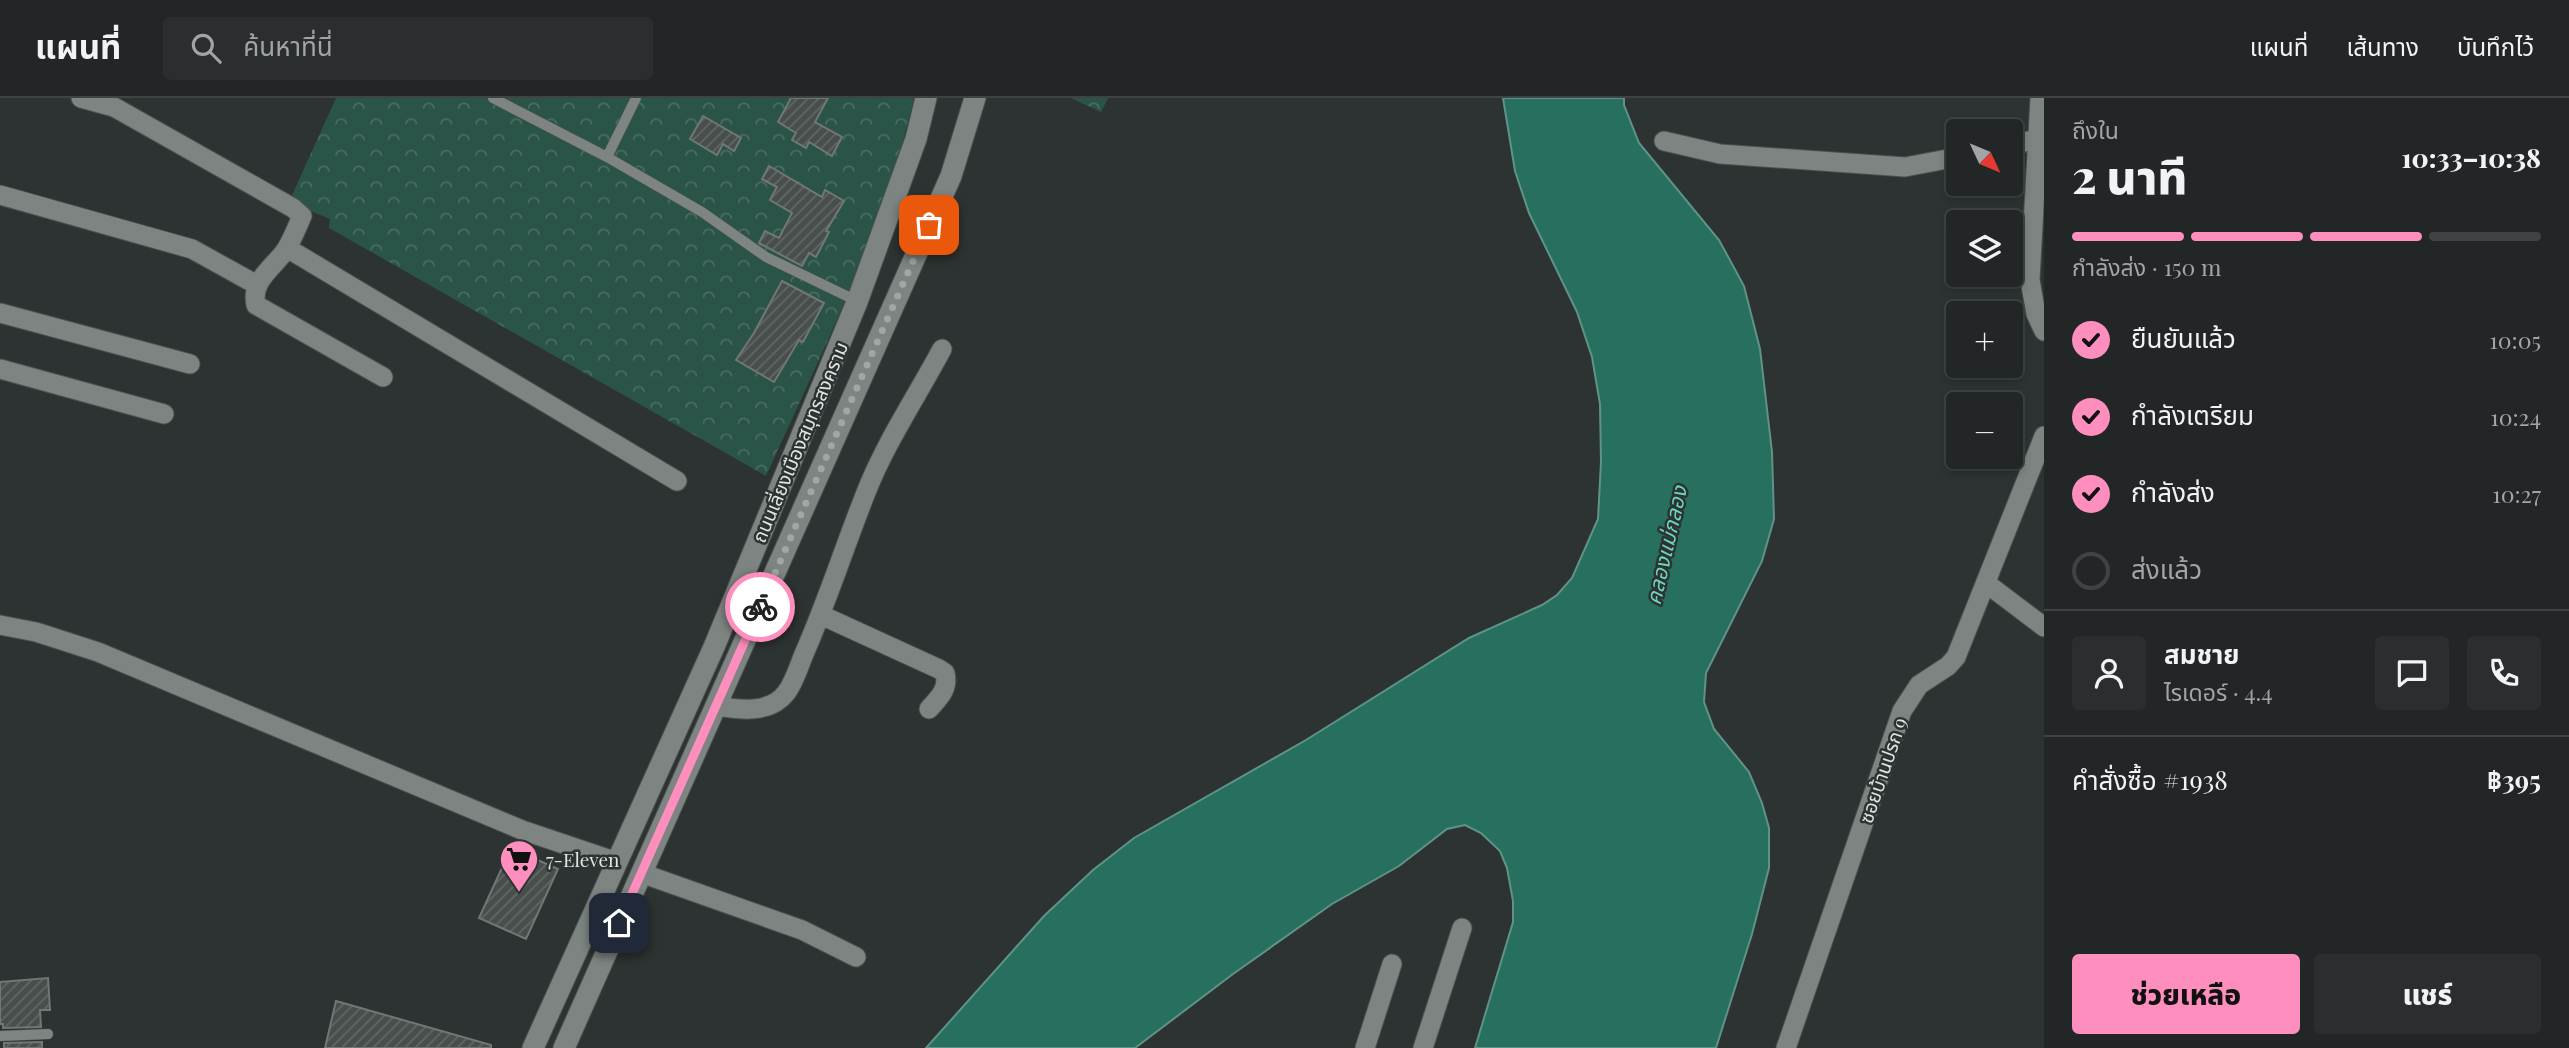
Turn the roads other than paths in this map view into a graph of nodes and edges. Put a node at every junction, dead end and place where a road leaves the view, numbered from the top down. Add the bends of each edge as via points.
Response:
1 (81, 98) edge
2 (493, 98) edge
3 (636, 98) edge
4 (926, 98) edge
5 (975, 98) edge
6 (2040, 98) edge
7 (2036, 139) junction
8 (1664, 141) dead end
9 (2023, 142) edge
10 (607, 157) junction
11 (1946, 159) edge
12 (0, 195) edge
13 (287, 248) junction
14 (257, 285) junction
15 (858, 302) junction
16 (0, 313) edge
17 (2044, 331) edge
18 (942, 349) dead end
19 (190, 364) dead end
20 (0, 369) edge
21 (383, 377) dead end
22 (164, 414) dead end
23 (2044, 436) edge
24 (677, 481) dead end
25 (1986, 583) junction
26 (821, 615) junction
27 (0, 625) edge
28 (2044, 627) edge
29 (717, 706) junction
30 (929, 709) dead end
31 (617, 862) junction
32 (640, 873) junction
33 (1462, 928) dead end
34 (856, 957) dead end
35 (1392, 964) dead end
36 (48, 1034) dead end
37 (0, 1036) edge
38 (533, 1048) edge
39 (564, 1048) edge
40 (1364, 1048) edge
41 (1423, 1048) edge
42 (1786, 1048) edge

1 - 13 street via 114,107 293,208 302,216
2 - 10 lane
3 - 10 lane
4 - 15 main road, ถนนเลี่ยงเมืองสมุทรสงคราม
5 - 29 main road, ถนนเลี่ยงเมืองสมุทรสงคราม via 951,176
6 - 7 street
7 - 9 street
7 - 17 street via 2030,280
8 - 11 street via 1720,154 1905,167
10 - 15 lane via 702,212 766,257
12 - 14 street via 192,249
13 - 14 street
13 - 24 street
14 - 21 street via 256,305
15 - 31 main road, ถนนเลี่ยงเมืองสมุทรสงคราม via 714,647
16 - 19 street
18 - 26 street via 865,494
20 - 22 street
23 - 25 street, ซอยบ้านปรก 9
25 - 28 street
25 - 42 street, ซอยบ้านปรก 9 via 1956,657 1919,685 1902,712
26 - 29 street via 787,693 750,710
26 - 30 street via 945,674 943,693
27 - 31 street via 98,652 522,830
29 - 32 main road, ถนนเลี่ยงเมืองสมุทรสงคราม
31 - 38 main road, ถนนเลี่ยงเมืองสมุทรสงคราม
32 - 34 street via 802,930
32 - 39 main road, ถนนเลี่ยงเมืองสมุทรสงคราม
33 - 41 street
35 - 40 street
36 - 37 lane

